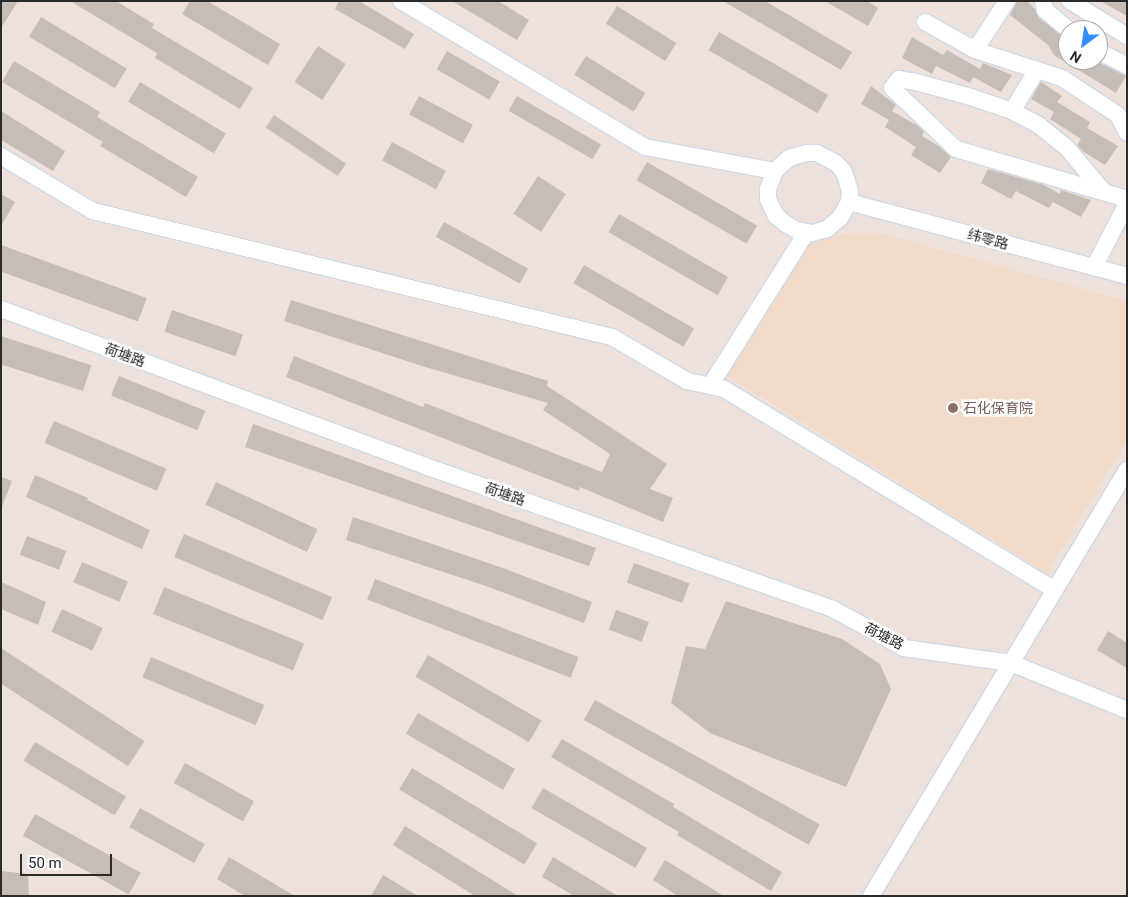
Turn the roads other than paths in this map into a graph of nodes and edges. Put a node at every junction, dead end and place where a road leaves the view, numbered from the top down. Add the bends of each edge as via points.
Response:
1 (401, 1) edge
2 (1007, 1) edge
3 (1042, 1) edge
4 (1070, 1) edge
5 (1058, 21) edge
6 (925, 22) dead end
7 (1127, 36) edge
8 (974, 50) junction
9 (1108, 56) edge
10 (1127, 66) edge
11 (1037, 70) junction
12 (1122, 110) edge
13 (1012, 111) junction
14 (1127, 133) edge
15 (1, 156) edge
16 (775, 171) junction
17 (1104, 192) junction
18 (1127, 199) edge
19 (849, 202) junction
20 (1127, 204) edge
21 (806, 233) junction
22 (1094, 267) junction
23 (1127, 276) edge
24 (1, 309) edge
25 (710, 386) junction
26 (1127, 470) edge
27 (1054, 590) junction
28 (1011, 663) junction
29 (1127, 710) edge
30 (871, 896) edge

1 - 16 street via 645,147
2 - 8 street
3 - 5 street via 1045,10
4 - 7 street
6 - 8 street
8 - 11 street
9 - 10 street
11 - 12 street via 1062,78
11 - 13 street
12 - 14 street
13 - 17 street via 1039,125 1067,148
13 - 17 street via 899,79 892,88 956,149
15 - 25 street via 93,212 612,338 687,381
16 - 19 street via 797,155 812,153 826,156 844,172 850,191
16 - 21 street via 768,189 771,208 786,224
17 - 18 street
19 - 21 street via 834,224 827,229
19 - 22 street, 纬零路
20 - 22 street
21 - 25 street
22 - 23 street, 纬零路
24 - 28 street, 荷塘路 via 425,466 833,609 904,648
25 - 27 street via 724,389
26 - 27 street
27 - 28 street
28 - 29 street, 荷塘路
28 - 30 street

